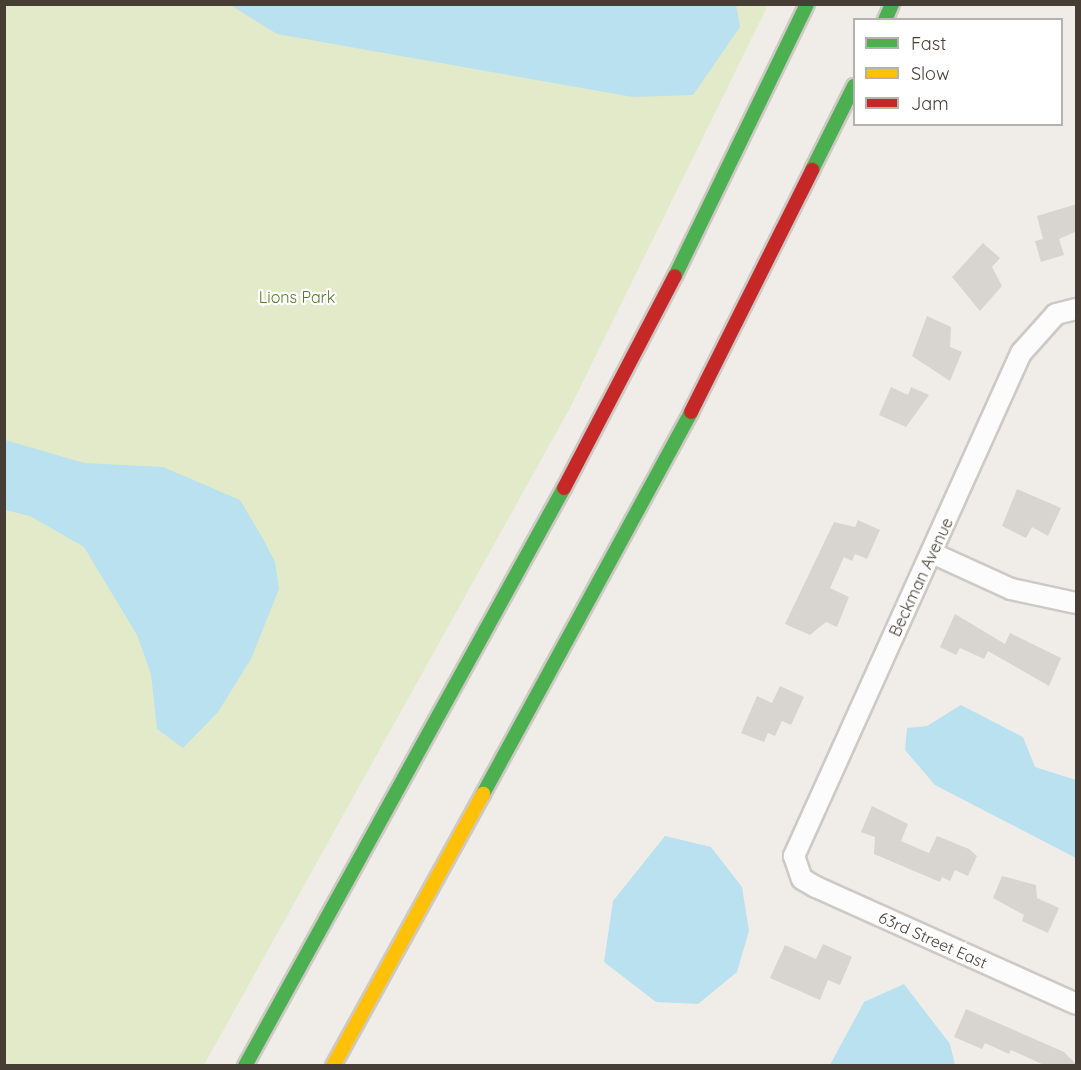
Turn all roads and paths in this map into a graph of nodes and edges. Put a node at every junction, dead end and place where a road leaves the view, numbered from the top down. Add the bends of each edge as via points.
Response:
1 (807, 4) edge
2 (892, 4) edge
3 (886, 18) edge
4 (853, 90) edge
5 (1077, 309) edge
6 (932, 554) junction
7 (1077, 603) edge
8 (795, 868) joint
9 (1077, 1004) edge
10 (245, 1065) edge
11 (333, 1065) edge

1 - 10 highway via 634,361
2 - 3 highway
4 - 11 highway via 659,476
5 - 6 street, Beckman Avenue via 1056,314 1021,353
6 - 7 street via 1011,589
6 - 8 street, Beckman Avenue via 798,844
8 - 9 street, 63rd Street East via 816,887

